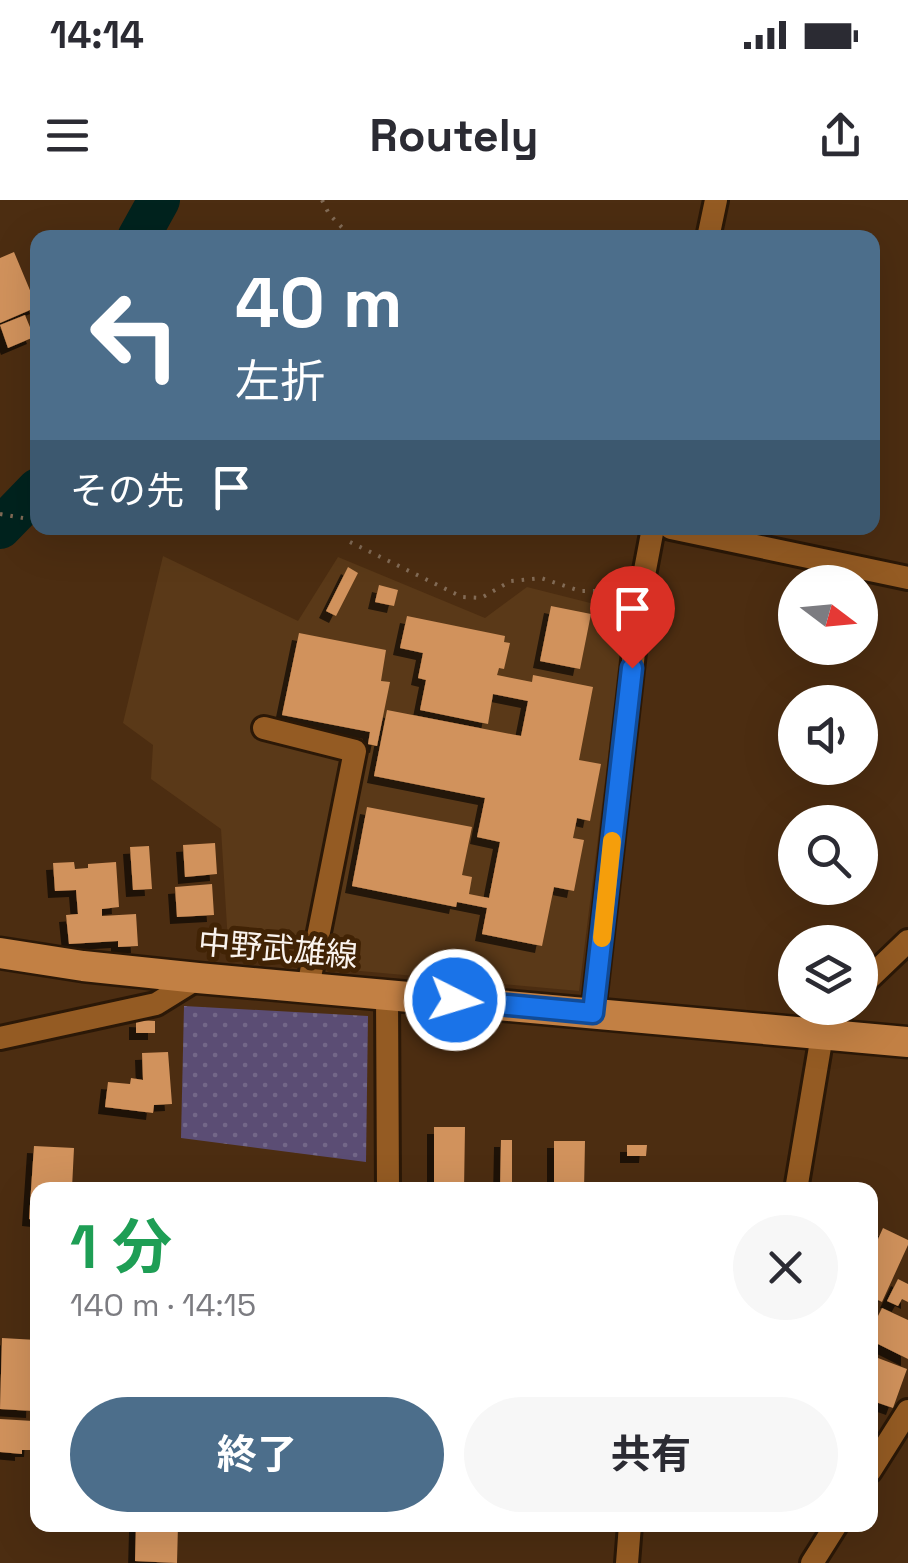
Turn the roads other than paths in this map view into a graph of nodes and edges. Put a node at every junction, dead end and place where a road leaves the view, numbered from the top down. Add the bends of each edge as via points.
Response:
1 (716, 200) edge
2 (710, 230) edge
3 (651, 535) edge
4 (704, 535) edge
5 (908, 578) edge
6 (264, 728) dead end
7 (908, 941) edge
8 (0, 953) edge
9 (878, 970) edge
10 (198, 978) junction
11 (308, 988) junction
12 (386, 994) junction
13 (593, 1013) junction
14 (830, 1025) edge
15 (822, 1035) junction
16 (0, 1038) edge
17 (908, 1042) edge
18 (388, 1182) edge
19 (797, 1182) edge
20 (908, 1411) edge
21 (878, 1459) edge
22 (629, 1532) edge
23 (832, 1532) edge
24 (627, 1563) edge
25 (812, 1563) edge

1 - 2 street
3 - 13 street
4 - 5 street
6 - 11 street via 355,751
7 - 9 street
8 - 10 main road, 中野武雄線
10 - 11 main road, 中野武雄線
10 - 16 street via 156,1004
11 - 12 main road, 中野武雄線
12 - 13 main road, 中野武雄線
12 - 18 street
13 - 15 main road, 中野武雄線
14 - 15 street
15 - 17 main road, 中野武雄線
15 - 19 street
20 - 21 street
22 - 24 street
23 - 25 street

